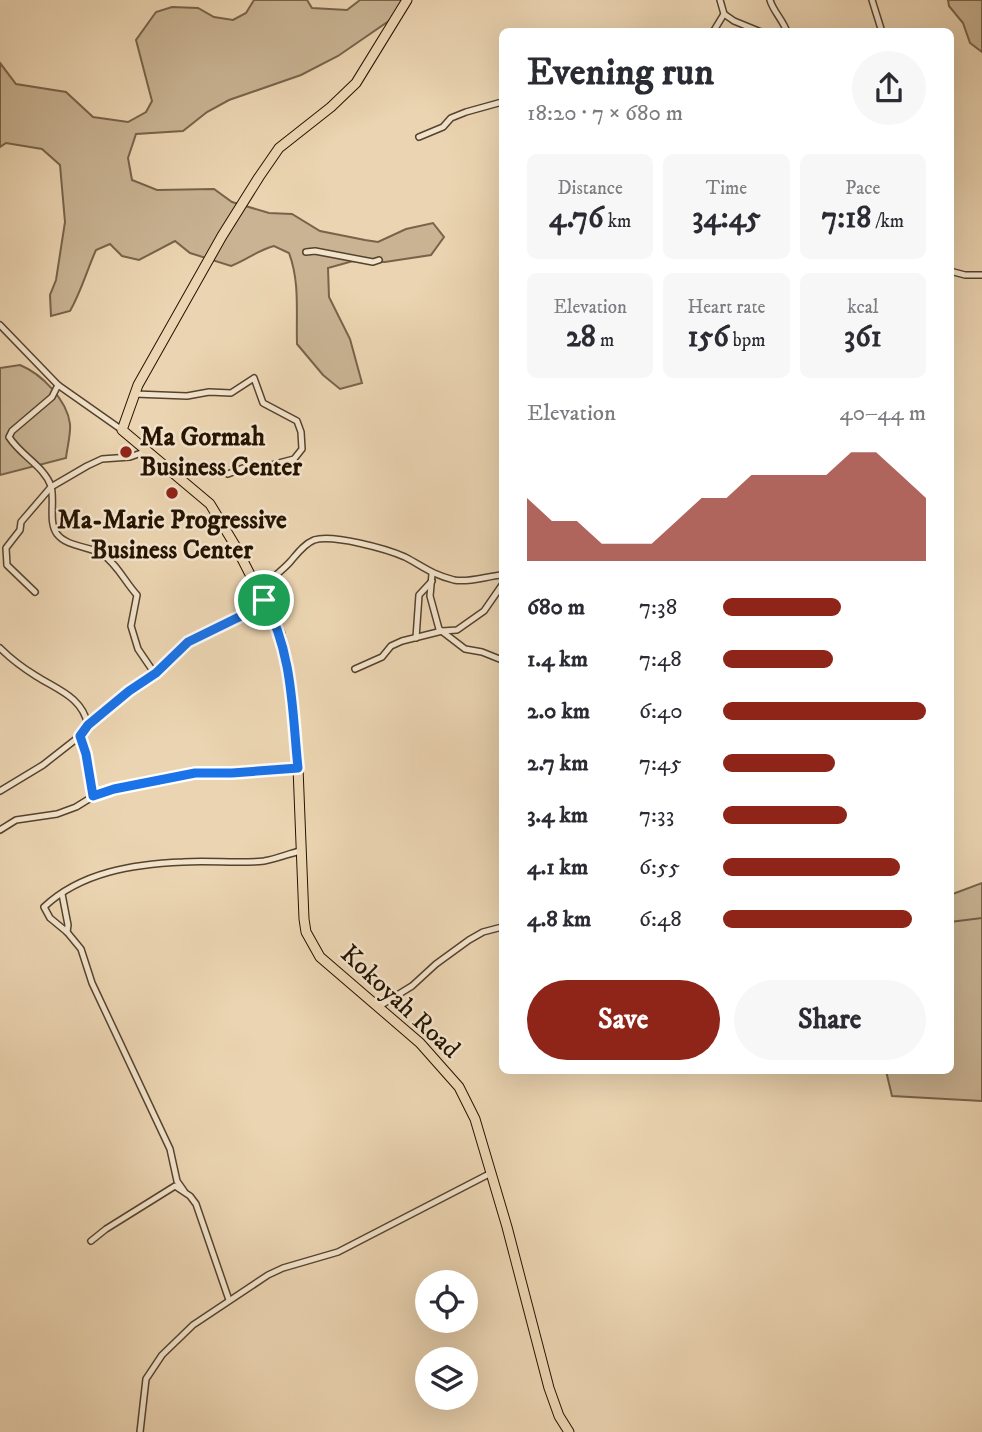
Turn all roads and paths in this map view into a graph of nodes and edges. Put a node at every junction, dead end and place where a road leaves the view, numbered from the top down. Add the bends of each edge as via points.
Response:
1 (407, 0) edge
2 (720, 0) edge
3 (770, 0) edge
4 (872, 0) edge
5 (723, 14) junction
6 (715, 28) edge
7 (751, 28) edge
8 (785, 28) edge
9 (881, 28) edge
10 (499, 103) edge
11 (419, 137) dead end
12 (306, 252) dead end
13 (379, 260) dead end
14 (954, 272) edge
15 (982, 275) edge
16 (0, 326) edge
17 (58, 385) junction
18 (134, 394) junction
19 (122, 430) junction
20 (147, 451) junction
21 (228, 474) dead end
22 (51, 487) junction
23 (499, 575) edge
24 (432, 577) junction
25 (499, 590) edge
26 (258, 591) junction
27 (35, 592) dead end
28 (264, 600) junction
29 (442, 631) junction
30 (416, 638) junction
31 (0, 648) edge
32 (499, 659) edge
33 (355, 669) dead end
34 (155, 674) junction
35 (88, 725) junction
36 (80, 736) junction
37 (298, 768) junction
38 (0, 791) edge
39 (93, 796) junction
40 (0, 830) edge
41 (300, 851) junction
42 (62, 894) junction
43 (499, 928) edge
44 (67, 932) junction
45 (378, 1007) junction
46 (491, 1173) junction
47 (184, 1191) junction
48 (91, 1241) dead end
49 (229, 1300) junction
50 (140, 1432) edge
51 (569, 1432) edge

1 - 18 main road via 356,83 279,148 222,236
2 - 5 street
3 - 8 street
4 - 9 street
5 - 6 street
5 - 7 street
10 - 11 street via 451,118 443,127
12 - 13 street
14 - 15 street
16 - 17 street, Kokoyah Road
17 - 19 street, Kokoyah Road
17 - 22 street via 52,397 9,437 43,471
18 - 19 main road
18 - 21 street via 231,393 254,378 263,403 297,421 302,449 294,459
19 - 20 main road, Kokoyah Road
20 - 22 street via 102,459
20 - 26 main road, Kokoyah Road via 210,503
22 - 27 street via 6,548 7,565
22 - 34 street via 52,520 59,537 113,562 137,595 131,626 138,649
23 - 24 street via 463,581
24 - 26 street via 404,557 323,539 297,553
24 - 29 street via 430,596
24 - 30 street via 419,595
25 - 29 street via 473,620 457,630
26 - 28 main road, Kokoyah Road
28 - 34 street via 188,642
28 - 37 main road, Kokoyah Road via 287,660
29 - 30 street
29 - 32 street via 465,649
30 - 33 street via 391,646 382,657
31 - 35 street via 70,695 85,711
34 - 35 street
35 - 36 street
36 - 38 street
36 - 39 street
37 - 39 street via 195,773
37 - 41 main road, Kokoyah Road
39 - 40 street via 57,814 16,820
41 - 42 street via 267,861 186,861 109,871
41 - 45 main road, Kokoyah Road via 306,932 320,957
42 - 44 street
42 - 44 street via 44,907
43 - 45 street via 469,940
44 - 47 street via 81,949 92,983 170,1149
45 - 46 main road, Kokoyah Road via 420,1043 459,1087 475,1119
46 - 49 street via 338,1252 283,1268
46 - 51 main road, Kokoyah Road via 549,1388
47 - 48 street via 175,1186
47 - 49 street via 195,1204
49 - 50 street via 193,1325 154,1366 146,1380

